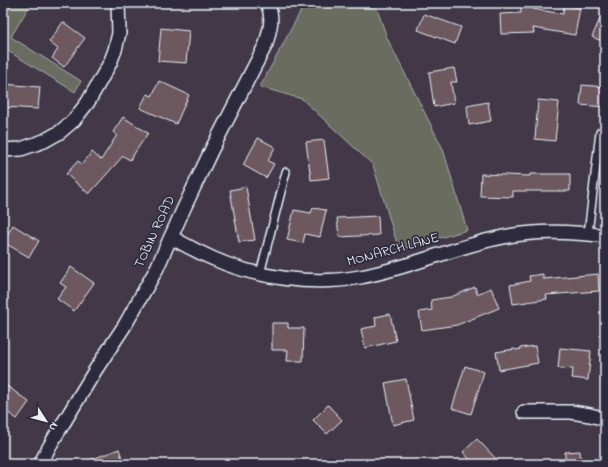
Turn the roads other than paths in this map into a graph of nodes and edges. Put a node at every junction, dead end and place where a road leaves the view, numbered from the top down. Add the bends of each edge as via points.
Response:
1 (118, 3) edge
2 (267, 3) edge
3 (600, 132) dead end
4 (3, 150) edge
5 (286, 172) dead end
6 (588, 234) junction
7 (605, 236) edge
8 (171, 237) junction
9 (260, 274) junction
10 (524, 412) dead end
11 (605, 419) edge
12 (40, 464) edge

1 - 4 street via 119,33 115,50 88,102 74,120 44,141 27,148
2 - 8 street, TOBIN ROAD via 271,26 266,44 211,151
3 - 6 lane
5 - 9 lane
6 - 7 street, MONARCH LANE
6 - 9 street, MONARCH LANE via 528,233 495,238 392,270 336,280 303,280
8 - 9 street, MONARCH LANE via 215,259
8 - 12 street, TOBIN ROAD via 125,325
10 - 11 street via 570,412

